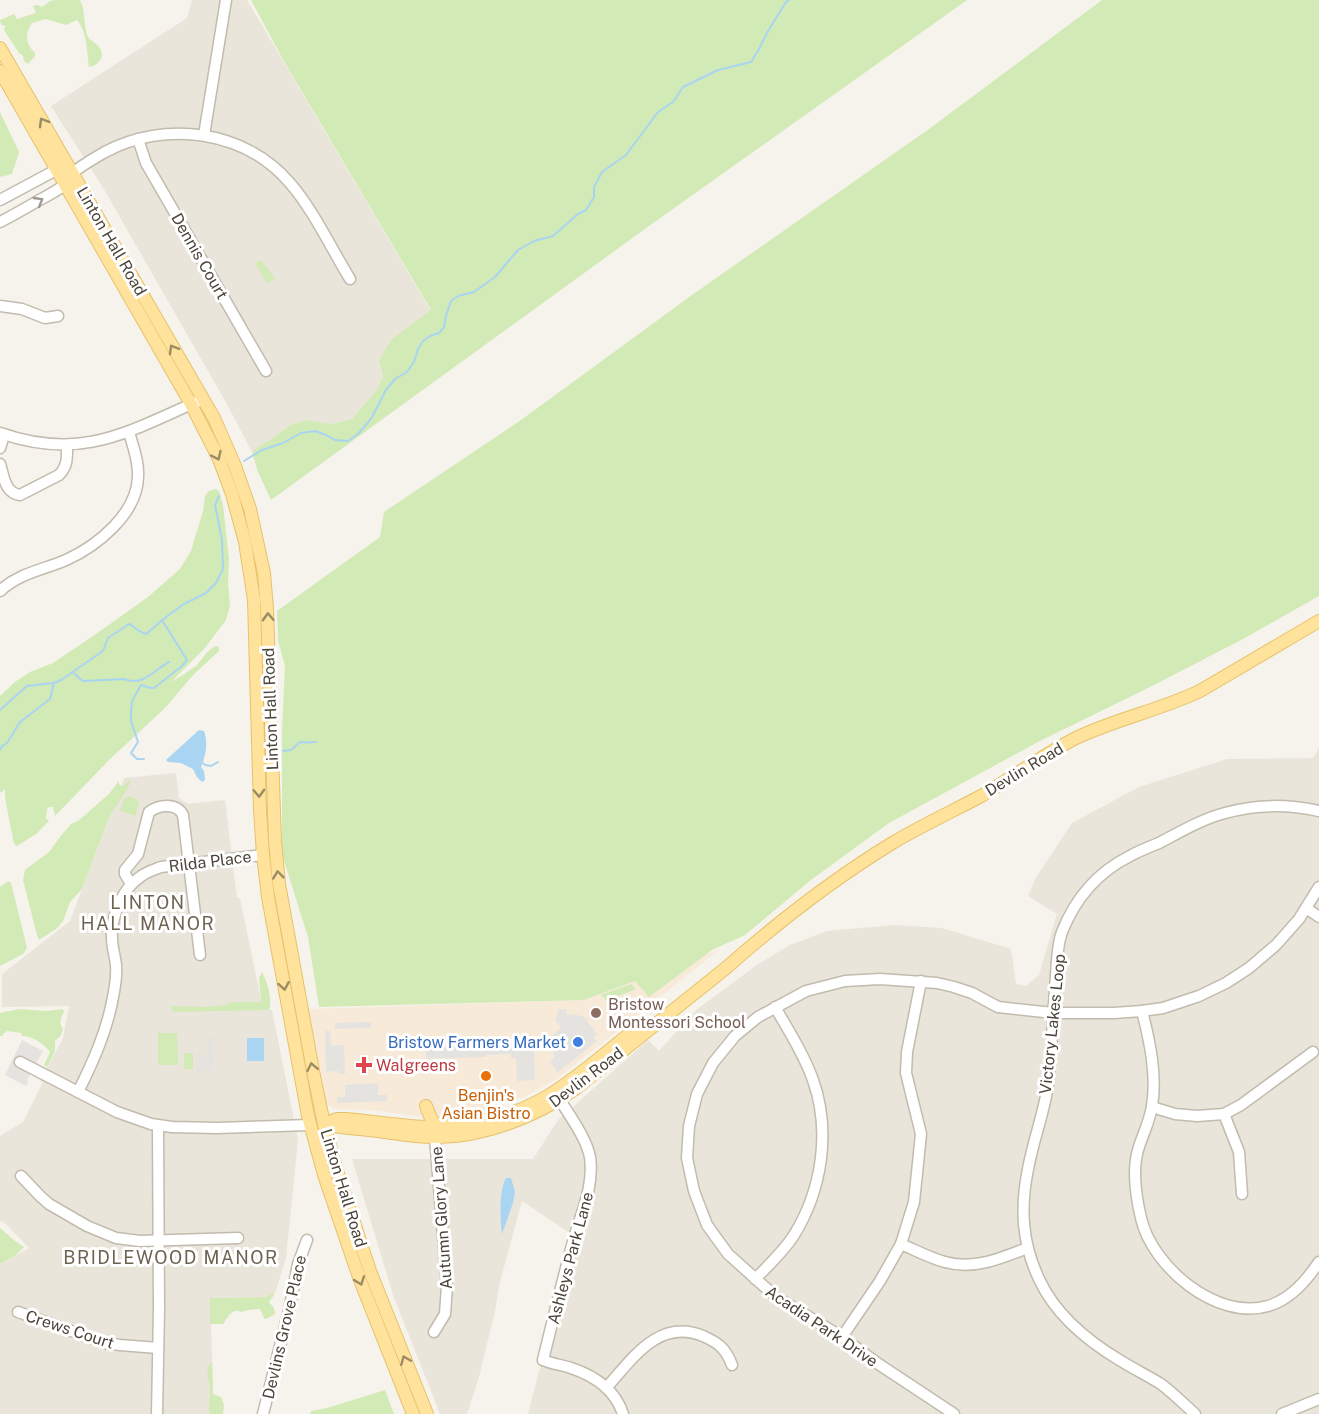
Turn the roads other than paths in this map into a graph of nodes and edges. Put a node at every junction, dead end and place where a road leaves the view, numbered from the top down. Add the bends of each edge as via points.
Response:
1 (226, 0) edge
2 (0, 48) edge
3 (0, 71) edge
4 (204, 135) junction
5 (138, 139) junction
6 (56, 170) junction
7 (72, 173) junction
8 (64, 185) junction
9 (0, 200) edge
10 (0, 222) edge
11 (350, 279) dead end
12 (0, 306) edge
13 (58, 316) dead end
14 (266, 372) dead end
15 (197, 402) junction
16 (129, 432) junction
17 (2, 434) edge
18 (67, 445) junction
19 (0, 448) edge
20 (0, 464) edge
21 (0, 591) edge
22 (1319, 621) edge
23 (1319, 811) edge
24 (263, 855) junction
25 (188, 864) junction
26 (131, 884) junction
27 (1319, 887) edge
28 (1306, 908) junction
29 (1319, 917) edge
30 (200, 955) dead end
31 (921, 981) junction
32 (775, 1007) junction
33 (1142, 1011) junction
34 (1053, 1013) junction
35 (1313, 1052) dead end
36 (20, 1062) dead end
37 (78, 1092) junction
38 (557, 1096) junction
39 (1152, 1107) junction
40 (1224, 1114) junction
41 (324, 1124) junction
42 (310, 1125) junction
43 (158, 1126) junction
44 (410, 1126) junction
45 (438, 1132) junction
46 (21, 1176) dead end
47 (1242, 1194) dead end
48 (238, 1238) dead end
49 (159, 1240) junction
50 (307, 1240) dead end
51 (901, 1244) junction
52 (1027, 1248) junction
53 (1319, 1262) edge
54 (754, 1279) junction
55 (18, 1312) dead end
56 (434, 1332) dead end
57 (842, 1338) junction
58 (158, 1348) junction
59 (732, 1365) dead end
60 (607, 1387) junction
61 (1319, 1399) edge
62 (156, 1414) edge
63 (263, 1414) edge
64 (413, 1414) edge
65 (427, 1414) edge
66 (623, 1414) edge
67 (954, 1414) edge
68 (1195, 1414) edge
69 (1282, 1414) edge

1 - 4 street
7 -> 2 main road, Linton Hall Road
3 - 6 main road, Linton Hall Road
4 - 5 street via 185,133
4 - 11 street via 244,148 284,177 311,211
5 - 7 street via 105,152
5 - 14 street, Dennis Court via 146,163
6 - 7 street
6 - 8 main road, Linton Hall Road
6 - 9 street
7 - 8 street
15 -> 7 main road, Linton Hall Road
10 -> 8 street
8 - 15 main road, Linton Hall Road
12 - 13 street via 45,318
15 - 16 street
15 -> 24 main road, Linton Hall Road via 232,494 254,600
41 -> 15 main road, Linton Hall Road via 279,884 264,573 243,486 214,418
16 - 18 street via 97,442
16 - 21 street via 138,479 133,500 122,517 78,554 22,575
17 - 18 street
17 - 19 street
18 - 20 street via 66,466 59,475 20,495 9,490
22 - 38 main road, Devlin Road via 1200,691 1074,740 859,864 747,949 706,974
23 - 34 street, Victory Lakes Loop via 1272,805 1223,813 1129,856 1104,872 1084,892 1061,934
24 - 25 street, Rilda Place
24 -> 42 main road, Linton Hall Road
25 - 26 street, Rilda Place via 149,871
25 - 26 street via 182,811 174,806 155,808 149,812 138,854 125,870
25 - 30 street
26 - 37 street via 112,926 116,975 110,1014
27 - 28 street, Acadia Park Drive
28 - 29 street
28 - 33 street, Acadia Park Drive via 1276,945 1250,968 1199,996
31 - 32 street, Acadia Park Drive via 845,981 806,991
31 - 34 street, Acadia Park Drive via 972,993 998,1007
31 - 51 street via 906,1073 921,1134 914,1202
32 - 54 street via 813,1081 821,1115 822,1146 819,1175 794,1236
32 - 54 street, Acadia Park Drive via 735,1036 713,1063 697,1094 689,1126 687,1158 707,1225 728,1254
33 - 34 street, Acadia Park Drive
33 - 39 street via 1150,1042
34 - 52 street, Victory Lakes Loop via 1048,1086 1024,1201
35 - 40 street
36 - 37 street
37 - 43 street via 136,1120
38 - 45 main road, Devlin Road via 530,1115 488,1129 461,1135
38 - 60 street, Ashleys Park Lane via 590,1155 590,1181 543,1360 571,1368
39 - 40 street via 1175,1114
39 - 53 street via 1137,1153 1137,1194 1150,1241 1175,1274 1226,1306 1246,1309 1269,1306 1290,1295
40 - 47 street via 1239,1152
41 - 42 main road, Devlin Road
41 - 44 main road, Devlin Road via 345,1119
41 - 45 main road, Devlin Road via 404,1135
65 -> 41 main road, Linton Hall Road via 370,1271
42 - 43 street
42 -> 64 main road, Linton Hall Road via 360,1280
43 - 49 street
44 - 45 main road, Devlin Road
44 - 45 main road via 420,1119 426,1106
45 - 56 street, Autumn Glory Lane via 447,1286 445,1314
46 - 49 street via 49,1204 104,1233 129,1240
48 - 49 street
49 - 58 street
50 - 63 street, Devlins Grove Place
51 - 52 street via 961,1265 980,1264
51 - 57 street
52 - 68 street, Victory Lakes Loop via 1040,1281 1072,1324 1092,1342 1160,1384
54 - 57 street, Acadia Park Drive
55 - 58 street, Crews Court via 105,1343
57 - 67 street, Acadia Park Drive
58 - 62 street
59 - 60 street via 717,1343 679,1331 651,1342
60 - 66 street
61 - 69 street

